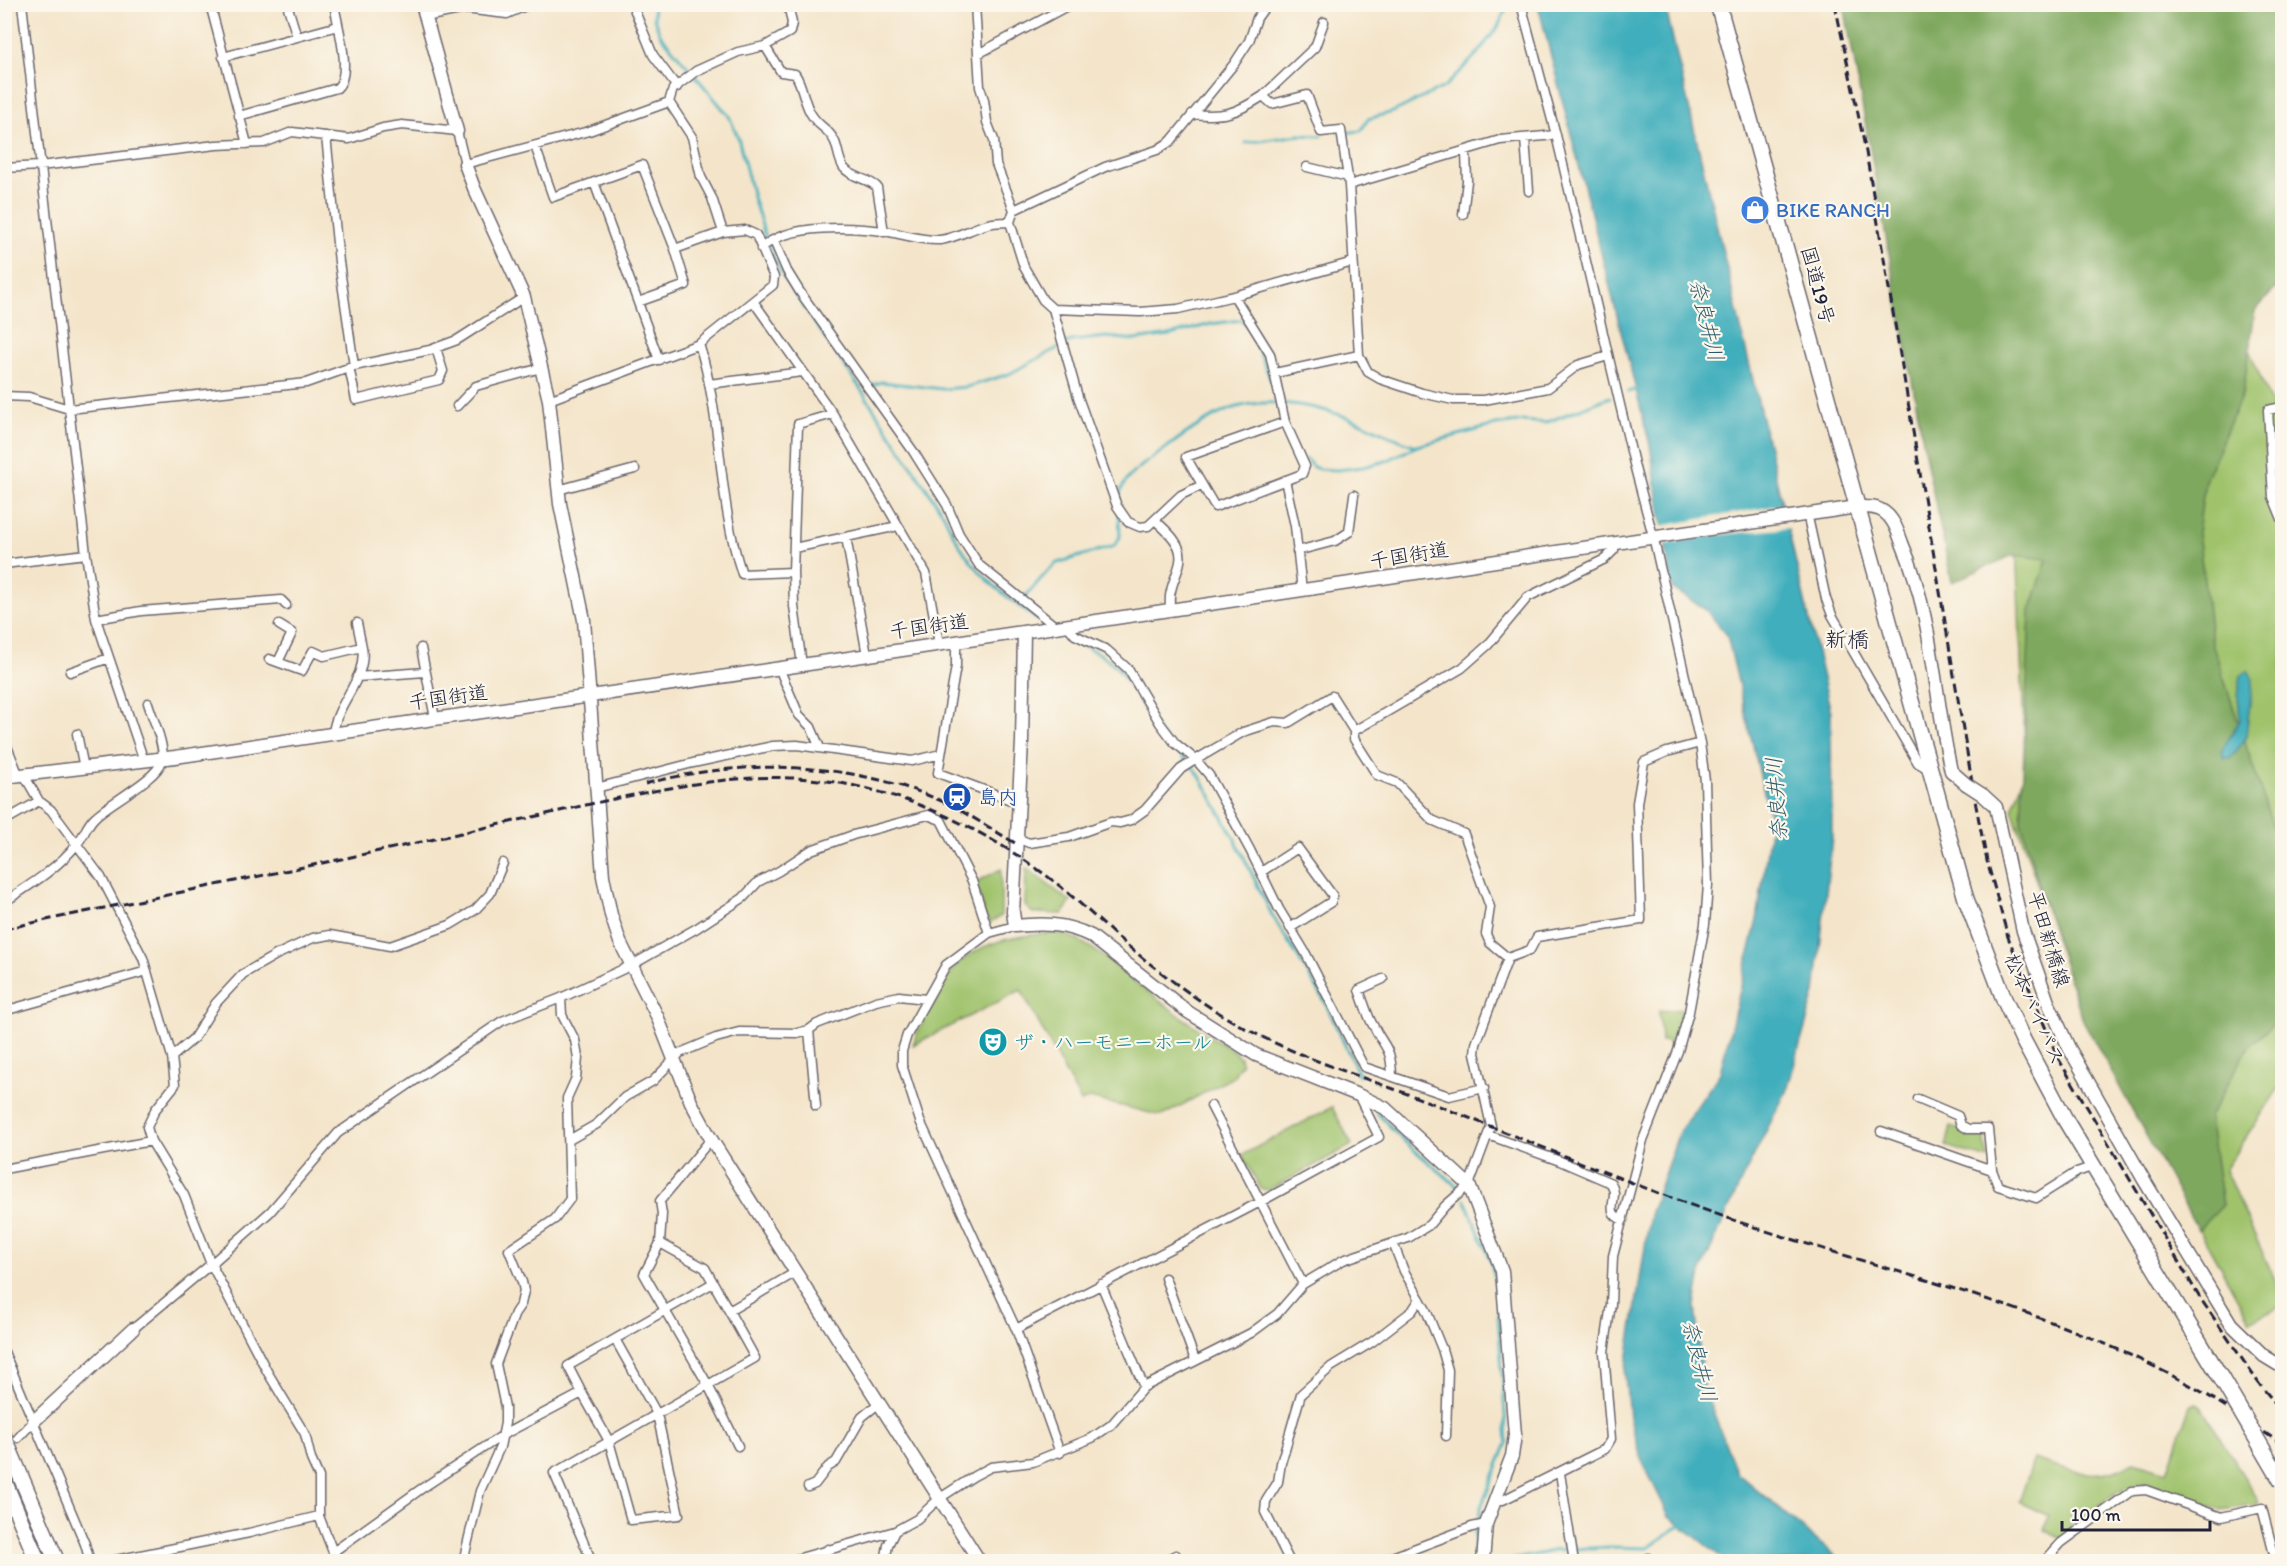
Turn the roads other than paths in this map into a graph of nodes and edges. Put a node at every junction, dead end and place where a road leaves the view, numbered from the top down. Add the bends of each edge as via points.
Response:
1 (22, 4) edge
2 (210, 4) edge
3 (287, 4) edge
4 (334, 4) edge
5 (530, 4) edge
6 (632, 4) edge
7 (788, 4) edge
8 (975, 4) edge
9 (1071, 4) edge
10 (1267, 4) edge
11 (1521, 4) edge
12 (1718, 4) edge
13 (423, 11) edge
14 (1324, 22) dead end
15 (338, 26) junction
16 (297, 37) junction
17 (765, 46) junction
18 (978, 54) junction
19 (223, 57) junction
20 (676, 87) junction
21 (1263, 96) junction
22 (669, 102) junction
23 (1192, 114) junction
24 (239, 116) junction
25 (457, 131) junction
26 (1556, 135) junction
27 (326, 136) junction
28 (1526, 139) junction
29 (246, 144) junction
30 (535, 146) junction
31 (1466, 152) junction
32 (465, 164) junction
33 (40, 166) junction
34 (1307, 167) dead end
35 (4, 168) edge
36 (1348, 181) junction
37 (594, 182) junction
38 (1529, 191) dead end
39 (1014, 210) junction
40 (1463, 214) dead end
41 (1010, 222) junction
42 (723, 232) junction
43 (884, 232) junction
44 (768, 244) junction
45 (675, 249) junction
46 (1353, 262) junction
47 (1234, 296) junction
48 (524, 297) junction
49 (753, 301) junction
50 (638, 302) junction
51 (1053, 309) junction
52 (699, 345) junction
53 (436, 348) junction
54 (1359, 355) junction
55 (1608, 356) junction
56 (659, 360) junction
57 (352, 367) junction
58 (541, 368) junction
59 (802, 372) junction
60 (1275, 373) junction
61 (710, 384) junction
62 (4, 396) edge
63 (549, 400) junction
64 (457, 406) dead end
65 (2283, 407) edge
66 (69, 409) junction
67 (833, 414) junction
68 (1285, 422) junction
69 (635, 469) dead end
70 (1285, 480) junction
71 (1202, 485) junction
72 (558, 490) junction
73 (1354, 495) dead end
74 (1857, 507) junction
75 (1804, 513) junction
76 (2283, 519) edge
77 (1155, 520) junction
78 (898, 525) junction
79 (1656, 536) junction
80 (846, 537) junction
81 (1615, 543) junction
82 (794, 548) junction
83 (1297, 551) junction
84 (86, 554) junction
85 (4, 564) edge
86 (793, 572) junction
87 (1302, 591) junction
88 (286, 605) dead end
89 (1170, 610) junction
90 (96, 619) junction
91 (357, 623) dead end
92 (279, 625) dead end
93 (1054, 627) junction
94 (1024, 632) junction
95 (956, 642) junction
96 (939, 644) junction
97 (362, 647) junction
98 (421, 648) dead end
99 (867, 655) junction
100 (109, 658) junction
101 (802, 665) junction
102 (779, 668) junction
103 (70, 672) dead end
104 (425, 672) junction
105 (357, 677) junction
106 (588, 696) junction
107 (148, 703) dead end
108 (435, 718) junction
109 (1354, 731) junction
110 (333, 733) junction
111 (77, 734) dead end
112 (1901, 734) junction
113 (1920, 734) junction
114 (4, 739) edge
115 (1700, 743) junction
116 (820, 748) junction
117 (941, 754) junction
118 (163, 758) junction
119 (144, 760) junction
120 (1191, 763) junction
121 (84, 768) junction
122 (1930, 770) junction
123 (22, 775) junction
124 (4, 777) edge
125 (596, 788) junction
126 (39, 801) junction
127 (1019, 803) junction
128 (4, 821) edge
129 (1017, 838) junction
130 (77, 845) junction
131 (503, 862) dead end
132 (1261, 872) junction
133 (4, 902) edge
134 (1015, 926) junction
135 (1290, 928) junction
136 (989, 933) junction
137 (1508, 958) junction
138 (632, 965) junction
139 (147, 971) junction
140 (1383, 979) dead end
141 (561, 998) junction
142 (926, 999) junction
143 (4, 1011) edge
144 (809, 1030) junction
145 (172, 1057) junction
146 (674, 1059) junction
147 (1392, 1076) junction
148 (1484, 1088) junction
149 (1358, 1095) junction
150 (1918, 1099) dead end
151 (816, 1106) dead end
152 (1211, 1106) dead end
153 (1881, 1131) dead end
154 (1488, 1135) junction
155 (711, 1139) junction
156 (568, 1140) junction
157 (151, 1141) junction
158 (2094, 1166) junction
159 (4, 1169) edge
160 (1992, 1170) junction
161 (1468, 1185) junction
162 (1262, 1201) junction
163 (1623, 1220) junction
164 (660, 1243) junction
165 (1393, 1243) junction
166 (211, 1264) junction
167 (796, 1272) junction
168 (1165, 1278) dead end
169 (713, 1283) junction
170 (1101, 1284) junction
171 (1303, 1284) junction
172 (1420, 1299) junction
173 (665, 1311) junction
174 (729, 1311) junction
175 (133, 1329) joint
176 (1016, 1329) junction
177 (615, 1339) junction
178 (4, 1352) edge
179 (1195, 1360) junction
180 (2283, 1367) edge
181 (708, 1385) junction
182 (1144, 1387) junction
183 (582, 1393) junction
184 (878, 1404) junction
185 (657, 1414) junction
186 (34, 1421) junction
187 (503, 1435) junction
188 (1446, 1436) dead end
189 (11, 1437) edge
190 (609, 1442) junction
191 (738, 1446) dead end
192 (1060, 1453) junction
193 (1560, 1473) junction
194 (4, 1481) edge
195 (2283, 1482) edge
196 (808, 1487) dead end
197 (940, 1498) junction
198 (1494, 1500) junction
199 (319, 1516) junction
200 (1479, 1525) junction
201 (895, 1531) junction
202 (828, 1549) junction
203 (333, 1551) junction
204 (1574, 1554) edge
205 (1176, 1555) dead end
206 (38, 1562) edge
207 (57, 1562) edge
208 (90, 1562) edge
209 (106, 1562) edge
210 (340, 1562) edge
211 (463, 1562) edge
212 (592, 1562) edge
213 (786, 1562) edge
214 (826, 1562) edge
215 (885, 1562) edge
216 (980, 1562) edge
217 (1162, 1562) edge
218 (1290, 1562) edge
219 (1379, 1562) edge
220 (1483, 1562) edge
221 (2044, 1562) edge
222 (2276, 1562) edge

1 - 33 street
2 - 19 street
3 - 16 street
4 - 15 street
5 - 13 street via 507,14 465,9
6 - 20 street via 654,55
7 - 17 street via 790,32
8 - 18 street
9 - 18 street
10 - 23 street via 1234,64
11 - 26 street
12 - 74 highway, 国道19号
13 - 25 street
14 - 21 street via 1315,47
15 - 16 street
15 - 24 street via 345,64 337,88
16 - 19 street
17 - 20 street via 738,52 694,73
17 - 43 street via 781,72 795,74 800,81 813,119 829,130 843,168 877,187
18 - 39 street via 980,87 996,164
19 - 24 street
20 - 22 street
21 - 23 street via 1220,116
21 - 36 street via 1272,104 1307,95 1321,132 1341,130
22 - 30 street
22 - 42 street via 692,137 701,177
23 - 39 street via 1171,141 1156,150 1105,167
24 - 29 street
25 - 27 street via 402,125 349,139
25 - 32 street
26 - 28 street
26 - 55 street
27 - 29 street via 292,132 264,144
27 - 57 street
28 - 31 street via 1500,140
28 - 38 street
29 - 33 street
30 - 32 street
30 - 37 street via 553,197
31 - 36 street
31 - 40 street
32 - 48 street
33 - 35 street
33 - 66 street
34 - 36 street
36 - 46 street
37 - 45 street via 642,165
37 - 50 street
39 - 41 street
41 - 43 street via 989,223 938,240
41 - 51 street via 1024,267 1043,300
42 - 44 street via 752,231
42 - 45 street
43 - 44 street via 820,229 796,232
44 - 49 street via 773,285
44 - 93 street via 913,451 979,565
45 - 50 street via 686,285
46 - 47 street
46 - 54 street
47 - 51 street via 1178,309
47 - 60 street via 1270,354
48 - 53 street via 456,340
48 - 58 street
49 - 52 street
49 - 59 street
50 - 56 street
51 - 77 street via 1078,397 1117,506 1128,522 1140,527
52 - 56 street
52 - 61 street
53 - 57 street
53 - 57 street via 443,371 439,380 356,400
54 - 55 street via 1368,372 1380,380 1454,400 1484,400 1548,388 1578,365
54 - 60 street
55 - 79 street
56 - 63 street
57 - 66 street via 306,383
58 - 63 street
58 - 64 street via 476,386
59 - 61 street
59 - 67 street
60 - 68 street
61 - 86 street via 724,491 742,574
62 - 66 street via 28,397
63 - 72 street
65 - 76 street via 2268,410 2273,497
66 - 84 street
67 - 78 street
67 - 82 street via 798,424
68 - 70 street via 1305,466 1302,474
68 - 71 street via 1186,457
69 - 72 street
70 - 71 street via 1215,507
70 - 83 street
71 - 77 street via 1181,495
72 - 106 street via 584,620
73 - 83 street via 1349,532 1335,541
74 - 75 street, 千国街道
74 - 113 highway, 松本バイパス
74 - 180 street, 平田新橋線, bridge via 1877,508 1886,513 1912,568 1927,620 1951,771 1996,807 2023,931 2069,1048 2231,1324 2264,1356
75 - 79 street, 千国街道
75 - 112 street via 1830,609
77 - 89 street via 1180,551
78 - 80 street
78 - 96 street via 926,573
79 - 81 street, 千国街道
79 - 115 street
80 - 82 street
80 - 99 street
81 - 87 street, 千国街道
81 - 109 street via 1605,559 1528,597 1488,645 1462,668
82 - 86 street
83 - 87 street
84 - 85 street
84 - 90 street
86 - 101 street
87 - 89 street, 千国街道
88 - 90 street via 281,600 141,611
89 - 93 street, 千国街道
90 - 100 street
91 - 97 street
92 - 97 street via 292,633 274,661 302,670 314,651 324,656
93 - 94 street, 千国街道
93 - 120 street via 1107,650 1128,669 1160,723
94 - 95 street, 千国街道
94 - 127 street
95 - 96 street, 千国街道
95 - 117 street via 956,666
96 - 99 street, 千国街道
97 - 105 street via 364,657
98 - 104 street
99 - 101 street, 千国街道
100 - 103 street
100 - 119 street
101 - 102 street, 千国街道
102 - 106 street, 千国街道
102 - 116 street via 799,715 811,727
104 - 105 street
104 - 108 street
105 - 110 street via 334,720
106 - 108 street, 千国街道
106 - 125 street
107 - 118 street
108 - 110 street, 千国街道
109 - 120 street via 1332,696 1288,723 1274,722 1243,732
109 - 137 street via 1354,739 1377,775 1397,783 1432,820 1464,834 1490,907 1486,934
110 - 118 street, 千国街道
111 - 121 street
112 - 113 street
112 - 122 street via 1918,763
113 - 122 highway, 松本バイパス
114 - 123 street
115 - 137 street via 1644,762 1637,803 1641,920 1537,937 1530,950
115 - 163 street via 1705,781 1706,924 1678,1052 1643,1140
116 - 117 street via 912,761
116 - 125 street via 773,746
117 - 127 street via 938,773
118 - 119 street, 千国街道
118 - 130 street via 160,766 94,818
119 - 121 street, 千国街道
120 - 129 street via 1131,820 1111,822 1069,837 1029,843
120 - 132 street via 1209,775
121 - 123 street, 千国街道
122 - 158 highway, 松本バイパス via 1966,899 2004,999 2047,1087
123 - 124 street, 千国街道
123 - 126 street
125 - 138 street via 607,900
126 - 128 street
126 - 130 street via 51,810
127 - 129 street
129 - 134 street
130 - 133 street via 46,874
130 - 139 street via 117,905
131 - 145 street via 490,894 475,910 450,925 390,946 330,935 313,938 243,974 216,1003 194,1038
132 - 135 street
132 - 135 street via 1298,848 1333,896 1331,902
134 - 136 street
134 - 149 street via 1056,924 1078,929 1195,1017 1256,1055
135 - 147 street via 1364,1066
136 - 138 street via 972,881 940,820 928,815 811,850 758,882 743,898 697,928
136 - 142 street via 946,965
137 - 148 street via 1476,1044
138 - 141 street
138 - 146 street
139 - 143 street
139 - 145 street
140 - 147 street via 1359,990 1391,1056
141 - 156 street via 562,1015 575,1041 578,1058 576,1078 567,1098
141 - 166 street via 502,1022 338,1133 270,1212
142 - 144 street via 899,996 876,1001
142 - 176 street via 907,1035 902,1065 921,1120
144 - 146 street via 739,1032 689,1049
144 - 151 street
145 - 157 street via 175,1085 147,1127
146 - 155 street
146 - 156 street via 653,1081 625,1097 597,1124
147 - 148 street via 1449,1096
148 - 154 street via 1491,1126
149 - 161 street via 1385,1108
149 - 162 street via 1379,1137
150 - 160 street via 1958,1116 1961,1125 1968,1129 1988,1129
152 - 162 street
153 - 160 street
154 - 161 street
154 - 163 street via 1611,1183 1613,1214
155 - 164 street via 660,1201
155 - 167 street
156 - 187 street via 570,1199 555,1219 509,1250 524,1291 496,1364 505,1407
157 - 159 street
157 - 166 street via 184,1194
158 - 160 street via 2036,1198 1998,1186
158 - 195 highway, 松本バイパス, bridge
161 - 165 street via 1429,1225
161 - 198 street via 1498,1258 1504,1287 1515,1435 1512,1456
162 - 170 street
162 - 171 street
163 - 193 street via 1613,1256 1604,1352 1611,1439 1605,1449
164 - 169 street via 705,1268
164 - 173 street via 644,1274
165 - 171 street via 1342,1260
165 - 172 street
166 - 175 street
166 - 199 street via 305,1434 319,1478
167 - 174 street
167 - 184 street
168 - 179 street
169 - 173 street
169 - 174 street
170 - 176 street
170 - 182 street
171 - 179 street via 1277,1314 1260,1326
172 - 188 street via 1448,1370
172 - 218 street via 1412,1311 1331,1367 1301,1394 1278,1482 1266,1502 1265,1512
173 - 177 street
173 - 181 street
174 - 181 street via 756,1358
175 - 186 street
176 - 192 street
177 - 183 street via 568,1366
177 - 185 street
178 - 186 street
179 - 182 street
181 - 185 street
181 - 191 street
182 - 192 street via 1112,1425
183 - 187 street
183 - 190 street
184 - 196 street via 862,1418 836,1462
184 - 197 street
185 - 190 street
185 - 190 street via 679,1515 630,1520
186 - 189 street
186 - 208 street
187 - 203 street
187 - 211 street via 480,1491
189 - 207 highway
190 - 212 street via 554,1473
192 - 197 street via 1033,1462 991,1467
193 - 198 street via 1503,1500
193 - 204 street
194 - 206 highway
197 - 201 street
197 - 216 street
198 - 200 street
199 - 203 street
199 - 209 street
200 - 219 street
200 - 220 street
201 - 202 street
201 - 215 street
202 - 213 street
202 - 214 street
203 - 210 street
205 - 217 street
221 - 222 street via 2061,1543 2132,1491 2146,1490 2221,1517 2262,1508

